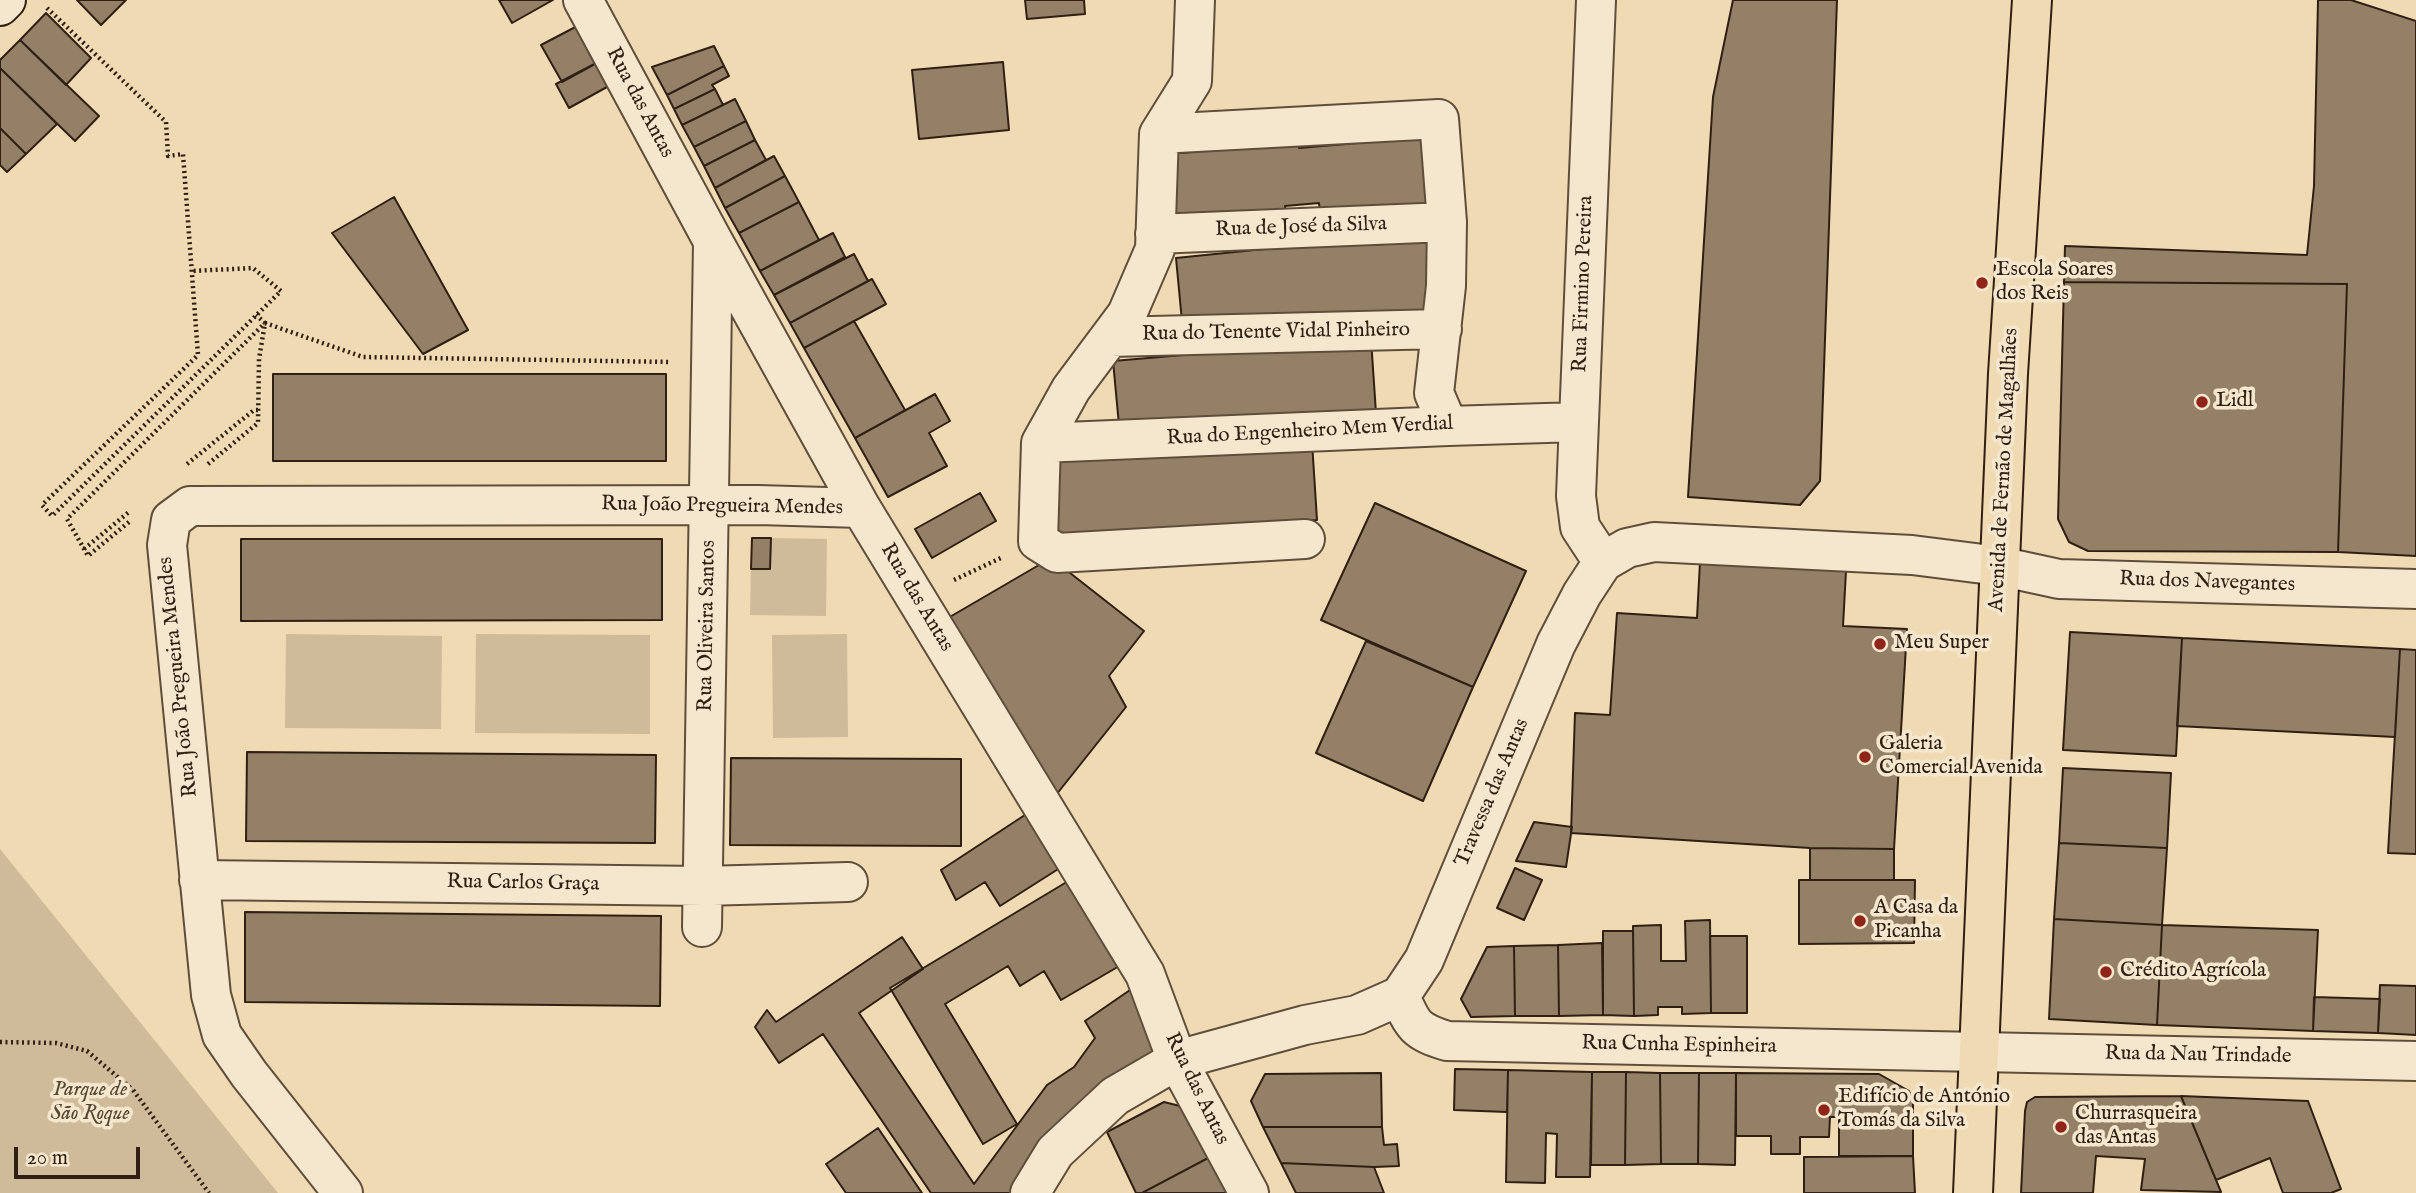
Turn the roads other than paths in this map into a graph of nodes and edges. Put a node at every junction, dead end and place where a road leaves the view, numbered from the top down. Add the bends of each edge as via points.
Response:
1 (6, 0) edge
2 (583, 0) edge
3 (1195, 0) edge
4 (1596, 0) edge
5 (2032, 0) edge
6 (0, 6) edge
7 (1159, 134) junction
8 (1447, 222) junction
9 (1155, 234) junction
10 (713, 241) junction
11 (1442, 329) junction
12 (1110, 337) junction
13 (1579, 422) junction
14 (1448, 426) junction
15 (1041, 443) junction
16 (710, 506) junction
17 (861, 508) junction
18 (1306, 538) dead end
19 (1603, 562) junction
20 (1999, 566) junction
21 (2416, 589) edge
22 (199, 880) junction
23 (848, 882) dead end
24 (703, 886) junction
25 (702, 927) dead end
26 (1400, 996) junction
27 (1981, 1051) junction
28 (1177, 1060) junction
29 (2416, 1061) edge
30 (343, 1193) edge
31 (1030, 1193) edge
32 (1249, 1193) edge
33 (1973, 1193) edge

1 - 6 street
2 - 10 street, Rua das Antas
3 - 7 street via 1192,80
4 - 13 street, Rua Firmino Pereira
5 - 20 main road, Avenida de Fernão de Magalhães
7 - 8 street via 1439,119
7 - 9 street
8 - 9 street, Rua de José da Silva
8 - 11 street
9 - 12 street via 1155,249 1127,314
10 - 16 street, Rua Oliveira Santos
10 - 17 street, Rua das Antas
11 - 12 street, Rua do Tenente Vidal Pinheiro
11 - 14 street via 1434,393
12 - 15 street via 1071,389
13 - 14 street, Rua do Engenheiro Mem Verdial
13 - 19 street, Rua Firmino Pereira via 1576,496 1580,527
14 - 15 street, Rua do Engenheiro Mem Verdial
15 - 18 street via 1038,541 1057,553
16 - 17 street, Rua João Pregueira Mendes
16 - 22 street, Rua João Pregueira Mendes via 190,506 171,520 167,545
16 - 24 street, Rua Oliveira Santos
17 - 28 street, Rua das Antas via 1146,974
19 - 20 street via 1628,548 1654,542 1912,555
19 - 26 street, Travessa das Antas via 1556,644 1424,960
20 - 21 street, Rua dos Navegantes via 2059,579
20 - 27 main road, Avenida de Fernão de Magalhães
22 - 24 street, Rua Carlos Graça
22 - 30 street, Rua João Pregueira Mendes via 211,995 222,1035
23 - 24 street, Rua Carlos Graça
24 - 25 street, Rua Oliveira Santos
26 - 27 street, Rua Cunha Espinheira via 1411,1022 1426,1034 1447,1041
26 - 28 street via 1357,1015
27 - 29 street, Rua da Nau Trindade
27 - 33 main road, Avenida de Fernão de Magalhães
28 - 31 street via 1115,1096 1055,1152
28 - 32 street, Rua das Antas

